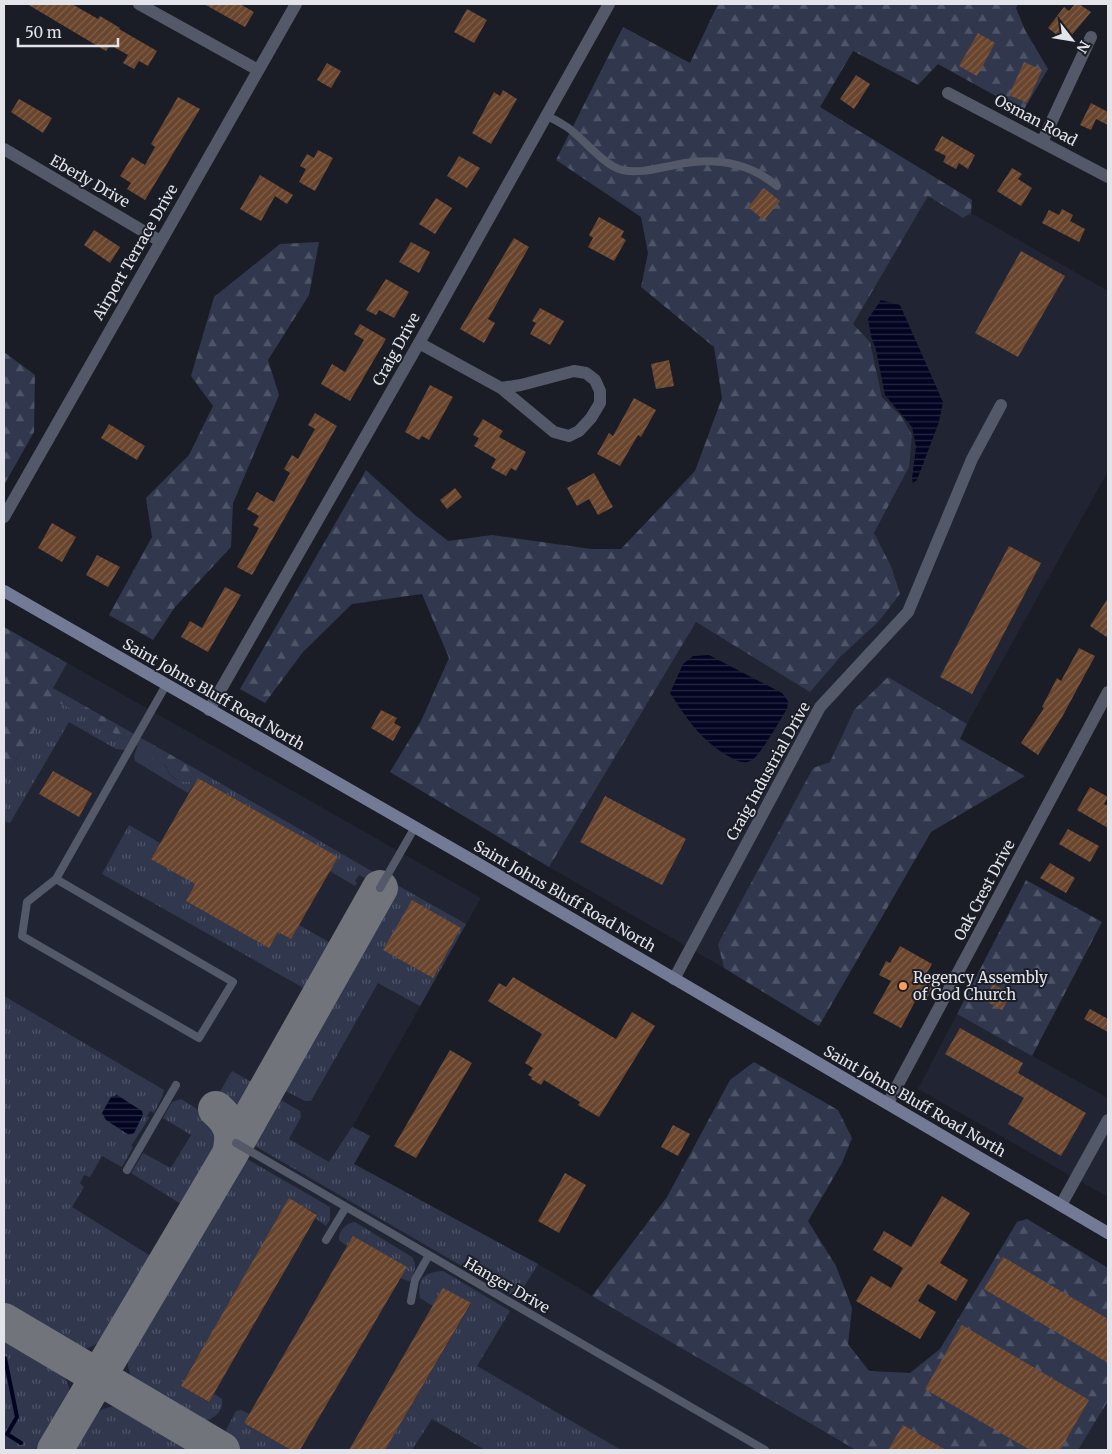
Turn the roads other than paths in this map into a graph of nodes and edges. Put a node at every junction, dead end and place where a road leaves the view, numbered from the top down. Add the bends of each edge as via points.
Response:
1 (139, 4) edge
2 (296, 4) edge
3 (609, 4) edge
4 (1091, 37) dead end
5 (258, 70) junction
6 (948, 93) dead end
7 (547, 116) junction
8 (1042, 142) junction
9 (4, 149) edge
10 (1108, 177) edge
11 (776, 186) dead end
12 (160, 241) junction
13 (419, 343) junction
14 (501, 388) junction
15 (1001, 405) dead end
16 (4, 517) edge
17 (4, 591) edge
18 (166, 685) junction
19 (1108, 692) edge
20 (209, 710) junction
21 (415, 828) junction
22 (56, 879) junction
23 (380, 888) dead end
24 (674, 979) junction
25 (176, 1086) dead end
26 (888, 1104) junction
27 (1108, 1120) edge
28 (236, 1143) dead end
29 (127, 1170) dead end
30 (1061, 1205) junction
31 (346, 1207) junction
32 (1108, 1233) edge
33 (326, 1240) dead end
34 (429, 1255) junction
35 (411, 1301) dead end
36 (765, 1450) edge

1 - 5 street
2 - 5 street, Airport Terrace Drive
3 - 7 street, Craig Drive
4 - 8 street
5 - 12 street, Airport Terrace Drive
6 - 8 street, Osman Road
7 - 11 lane via 567,127 621,170 650,171 698,160 723,161 766,178
7 - 13 street, Craig Drive
8 - 10 street, Osman Road
9 - 12 street, Eberly Drive
12 - 16 street, Airport Terrace Drive
13 - 14 street
13 - 20 street, Craig Drive
14 - 14 street via 554,432 569,436 579,431 600,403 600,391 595,380 586,373 574,371
15 - 24 street, Craig Industrial Drive via 972,459 908,612 820,708
17 - 18 main road, Saint Johns Bluff Road North
18 - 20 main road, Saint Johns Bluff Road North
18 - 22 lane
19 - 26 street, Oak Crest Drive
20 - 21 main road, Saint Johns Bluff Road North
21 - 23 lane
21 - 24 main road, Saint Johns Bluff Road North
22 - 22 lane via 27,902 22,936 198,1038 233,982
24 - 26 main road, Saint Johns Bluff Road North
25 - 29 lane
26 - 30 main road, Saint Johns Bluff Road North
27 - 30 street
28 - 31 lane, Hanger Drive
30 - 32 main road, Saint Johns Bluff Road North
31 - 33 lane
31 - 34 lane, Hanger Drive
34 - 35 lane via 415,1280
34 - 36 lane, Hanger Drive

